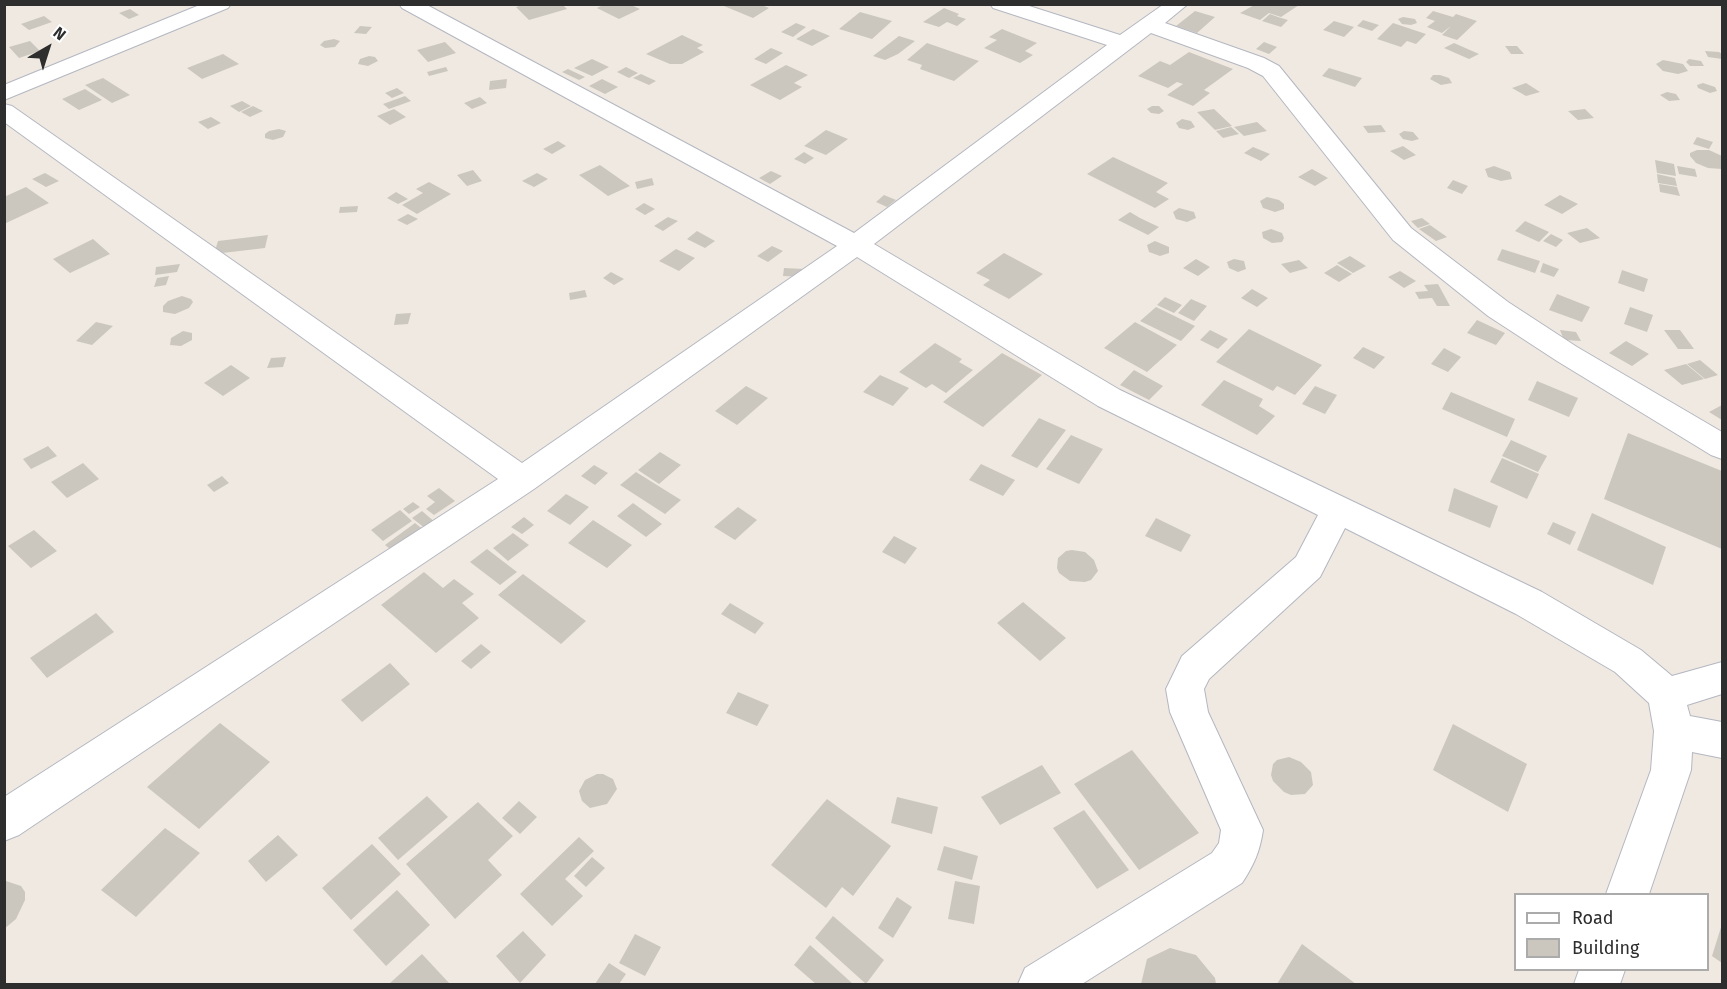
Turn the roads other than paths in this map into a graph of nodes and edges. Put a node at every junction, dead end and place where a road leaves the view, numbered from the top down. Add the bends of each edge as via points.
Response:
1 (222, 4) edge
2 (409, 4) edge
3 (1000, 4) edge
4 (1178, 4) edge
5 (1150, 26) junction
6 (1123, 43) junction
7 (4, 93) edge
8 (4, 111) edge
9 (856, 245) junction
10 (1722, 447) edge
11 (522, 480) junction
12 (1337, 510) junction
13 (1722, 678) edge
14 (1670, 713) junction
15 (1722, 740) edge
16 (4, 821) edge
17 (1628, 893) edge
18 (1041, 984) edge

1 - 7 street
2 - 9 street
3 - 6 street
4 - 5 street
5 - 6 street
5 - 10 street via 1271,71 1402,234 1508,315
6 - 9 street
8 - 11 street
9 - 11 street
9 - 12 street via 1109,398
11 - 16 street
12 - 14 street via 1529,603 1629,661
12 - 18 street via 1308,567 1195,669 1185,689 1190,712 1242,830 1239,851 1227,868
13 - 14 street
14 - 15 street
14 - 17 street via 1671,770

